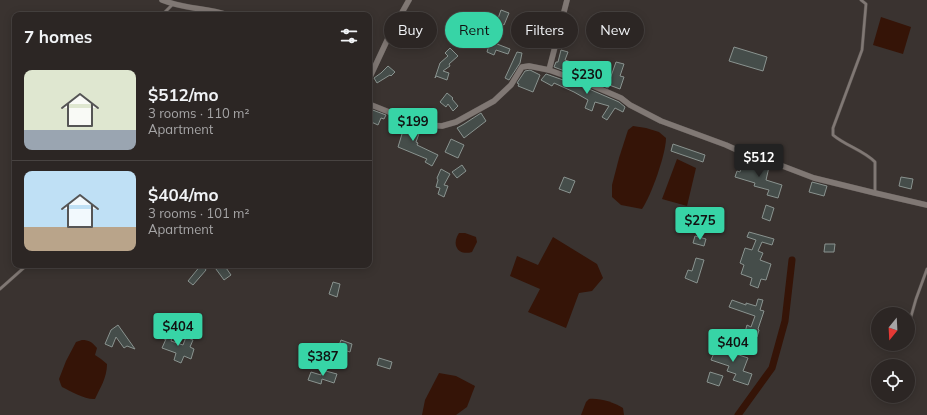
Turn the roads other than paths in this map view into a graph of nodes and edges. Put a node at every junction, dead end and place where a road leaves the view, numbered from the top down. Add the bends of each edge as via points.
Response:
1 (162, 0) edge
2 (409, 0) edge
3 (567, 0) edge
4 (861, 0) edge
5 (172, 4) junction
6 (165, 12) edge
7 (217, 12) edge
8 (549, 70) junction
9 (372, 73) edge
10 (372, 105) edge
11 (874, 193) junction
12 (927, 205) edge
13 (24, 268) edge
14 (927, 269) edge
15 (0, 289) edge
16 (914, 307) edge

1 - 5 street
2 - 9 street
3 - 8 street
4 - 11 lane via 866,4 862,50 833,128 833,135 868,155 875,162
5 - 6 lane
5 - 7 street
8 - 10 street via 522,67 511,86 494,101 456,122 442,126 427,125
8 - 11 street via 609,92 661,121 737,150 814,178
11 - 12 street
13 - 15 lane
14 - 16 lane

